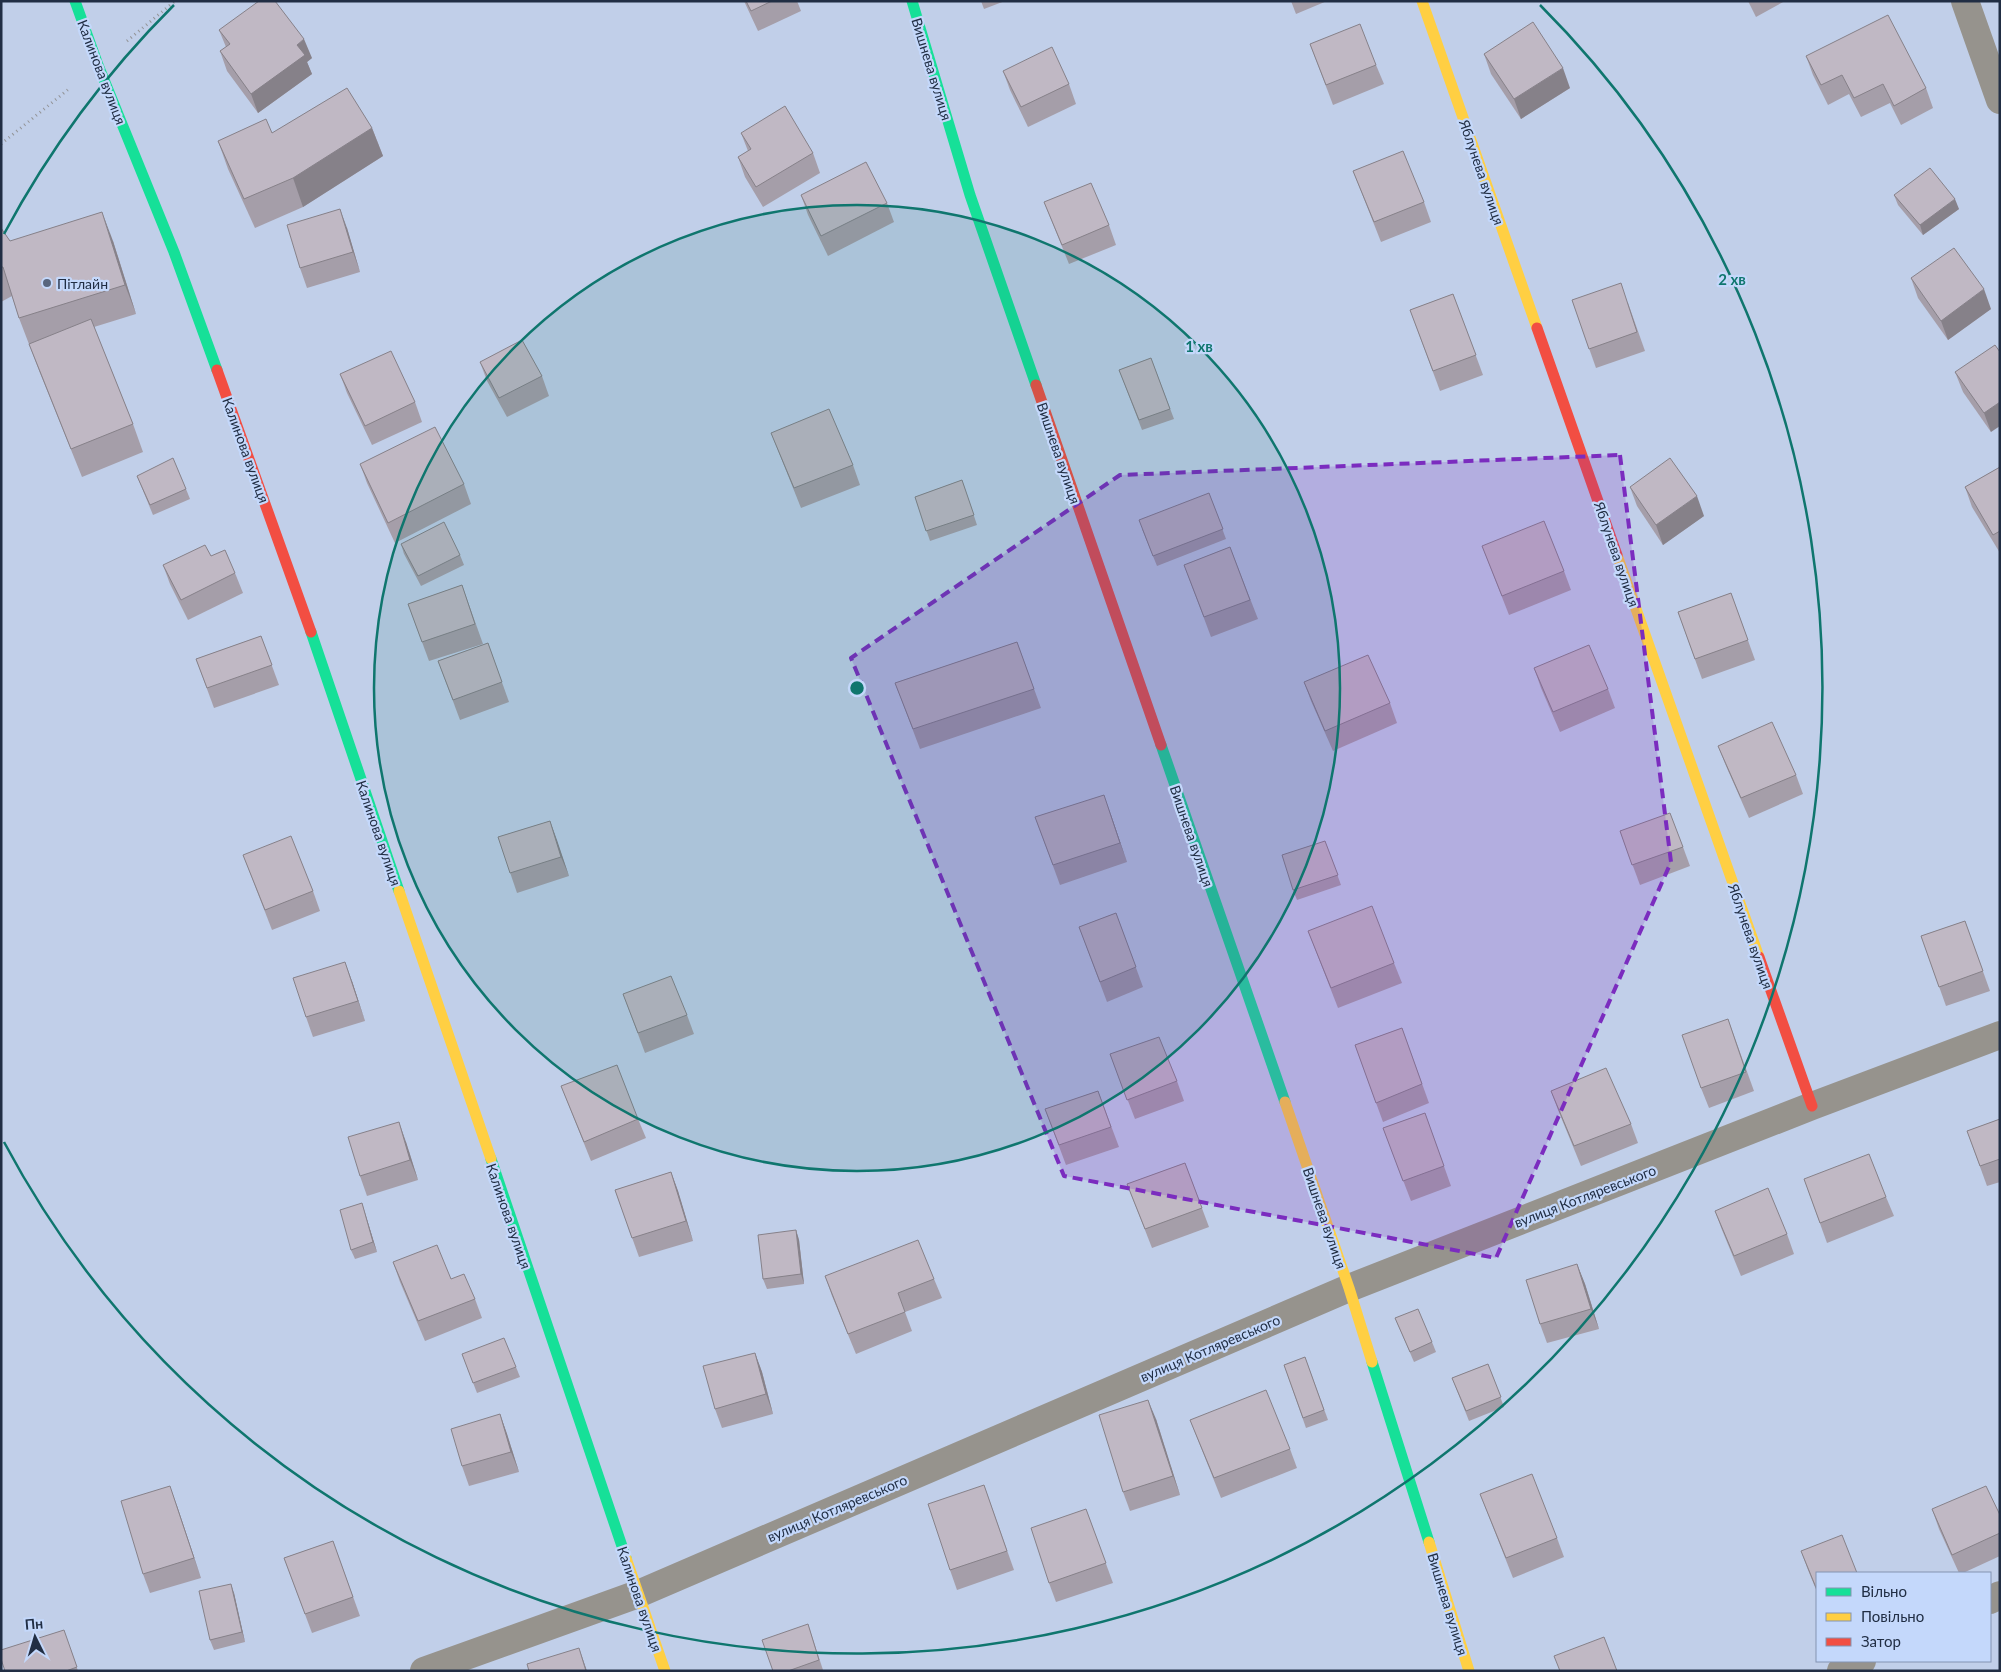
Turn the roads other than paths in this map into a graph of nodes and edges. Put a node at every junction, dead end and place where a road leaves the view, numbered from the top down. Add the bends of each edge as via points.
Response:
1 (75, 1) edge
2 (912, 1) edge
3 (1422, 1) edge
4 (1965, 1) edge
5 (2000, 100) edge
6 (2000, 1035) edge
7 (1812, 1106) junction
8 (1349, 1288) junction
9 (638, 1594) junction
10 (1860, 1662) edge
11 (424, 1671) edge
12 (665, 1671) edge
13 (1470, 1671) edge
14 (1841, 1671) edge

1 - 9 street, Калинова вулиця via 174,252 285,555
2 - 8 street, Вишнева вулиця via 970,196
3 - 7 street, Яблунева вулиця
4 - 5 street
6 - 7 street, вулиця Котляревського
7 - 8 street, вулиця Котляревського
8 - 9 street, вулиця Котляревського
8 - 13 street, Вишнева вулиця
9 - 11 street, вулиця Котляревського
9 - 12 street, Калинова вулиця
10 - 14 street

